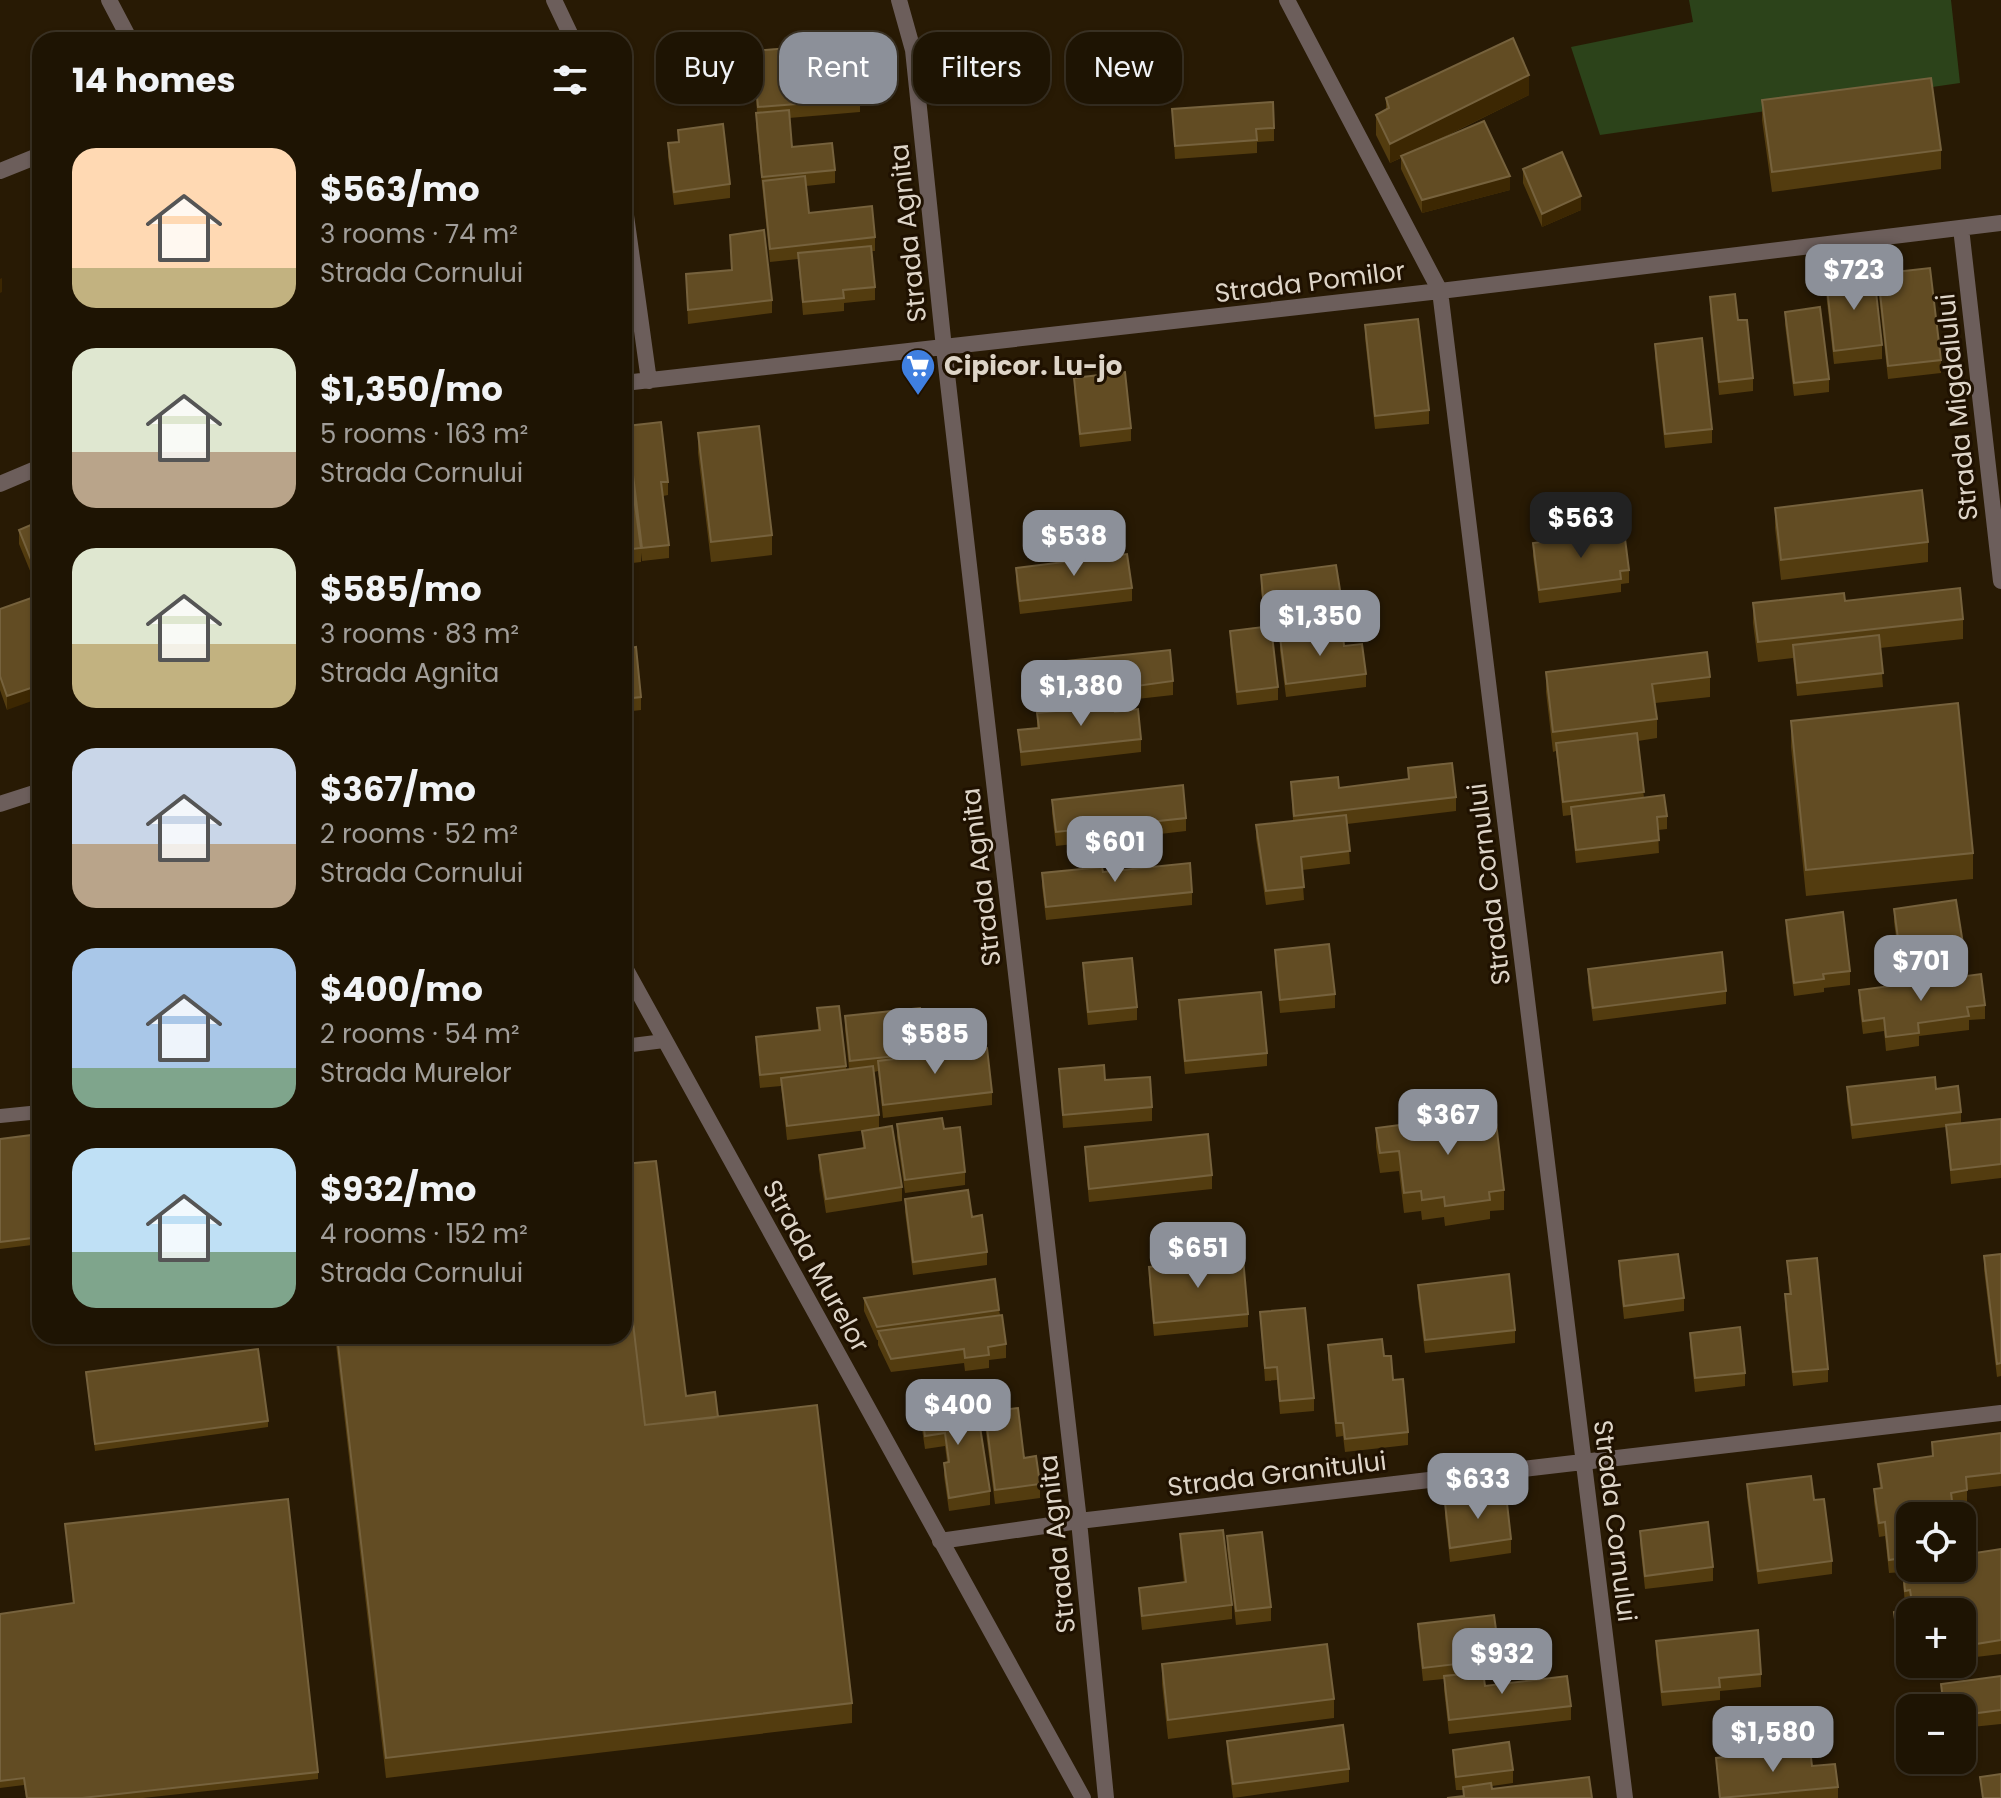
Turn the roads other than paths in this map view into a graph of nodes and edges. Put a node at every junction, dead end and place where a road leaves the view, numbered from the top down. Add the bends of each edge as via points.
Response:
1 (109, 0) edge
2 (554, 0) edge
3 (899, 0) edge
4 (1287, 0) edge
5 (126, 32) edge
6 (569, 32) edge
7 (32, 158) edge
8 (0, 171) edge
9 (2001, 223) edge
10 (1961, 228) junction
11 (632, 259) edge
12 (1440, 291) junction
13 (944, 348) junction
14 (649, 381) junction
15 (632, 382) edge
16 (32, 470) edge
17 (0, 484) edge
18 (2001, 581) edge
19 (32, 794) edge
20 (0, 804) edge
21 (632, 981) edge
22 (664, 1041) junction
23 (632, 1045) edge
24 (32, 1113) edge
25 (0, 1116) edge
26 (2001, 1413) edge
27 (1584, 1462) junction
28 (1079, 1521) junction
29 (940, 1541) junction
30 (1083, 1798) edge
31 (1106, 1798) edge
32 (1625, 1798) edge

1 - 5 street
2 - 6 street
3 - 13 street, Strada Agnita via 913,50
4 - 12 street, Strada Cornului
7 - 8 street
9 - 10 street, Strada Pomilor
10 - 12 street, Strada Pomilor
10 - 18 street, Strada Migdalului
11 - 14 street
12 - 13 street, Strada Pomilor
12 - 27 street, Strada Cornului
13 - 14 street, Strada Pomilor
13 - 28 street, Strada Agnita
14 - 15 street, Strada Pomilor
16 - 17 street
19 - 20 street
21 - 22 street, Strada Murelor
22 - 23 lane
22 - 29 street, Strada Murelor
24 - 25 lane
26 - 27 street, Strada Granitului
27 - 28 street, Strada Granitului
27 - 32 street, Strada Cornului
28 - 29 street, Strada Granitului
28 - 31 street, Strada Agnita
29 - 30 street, Strada Murelor

